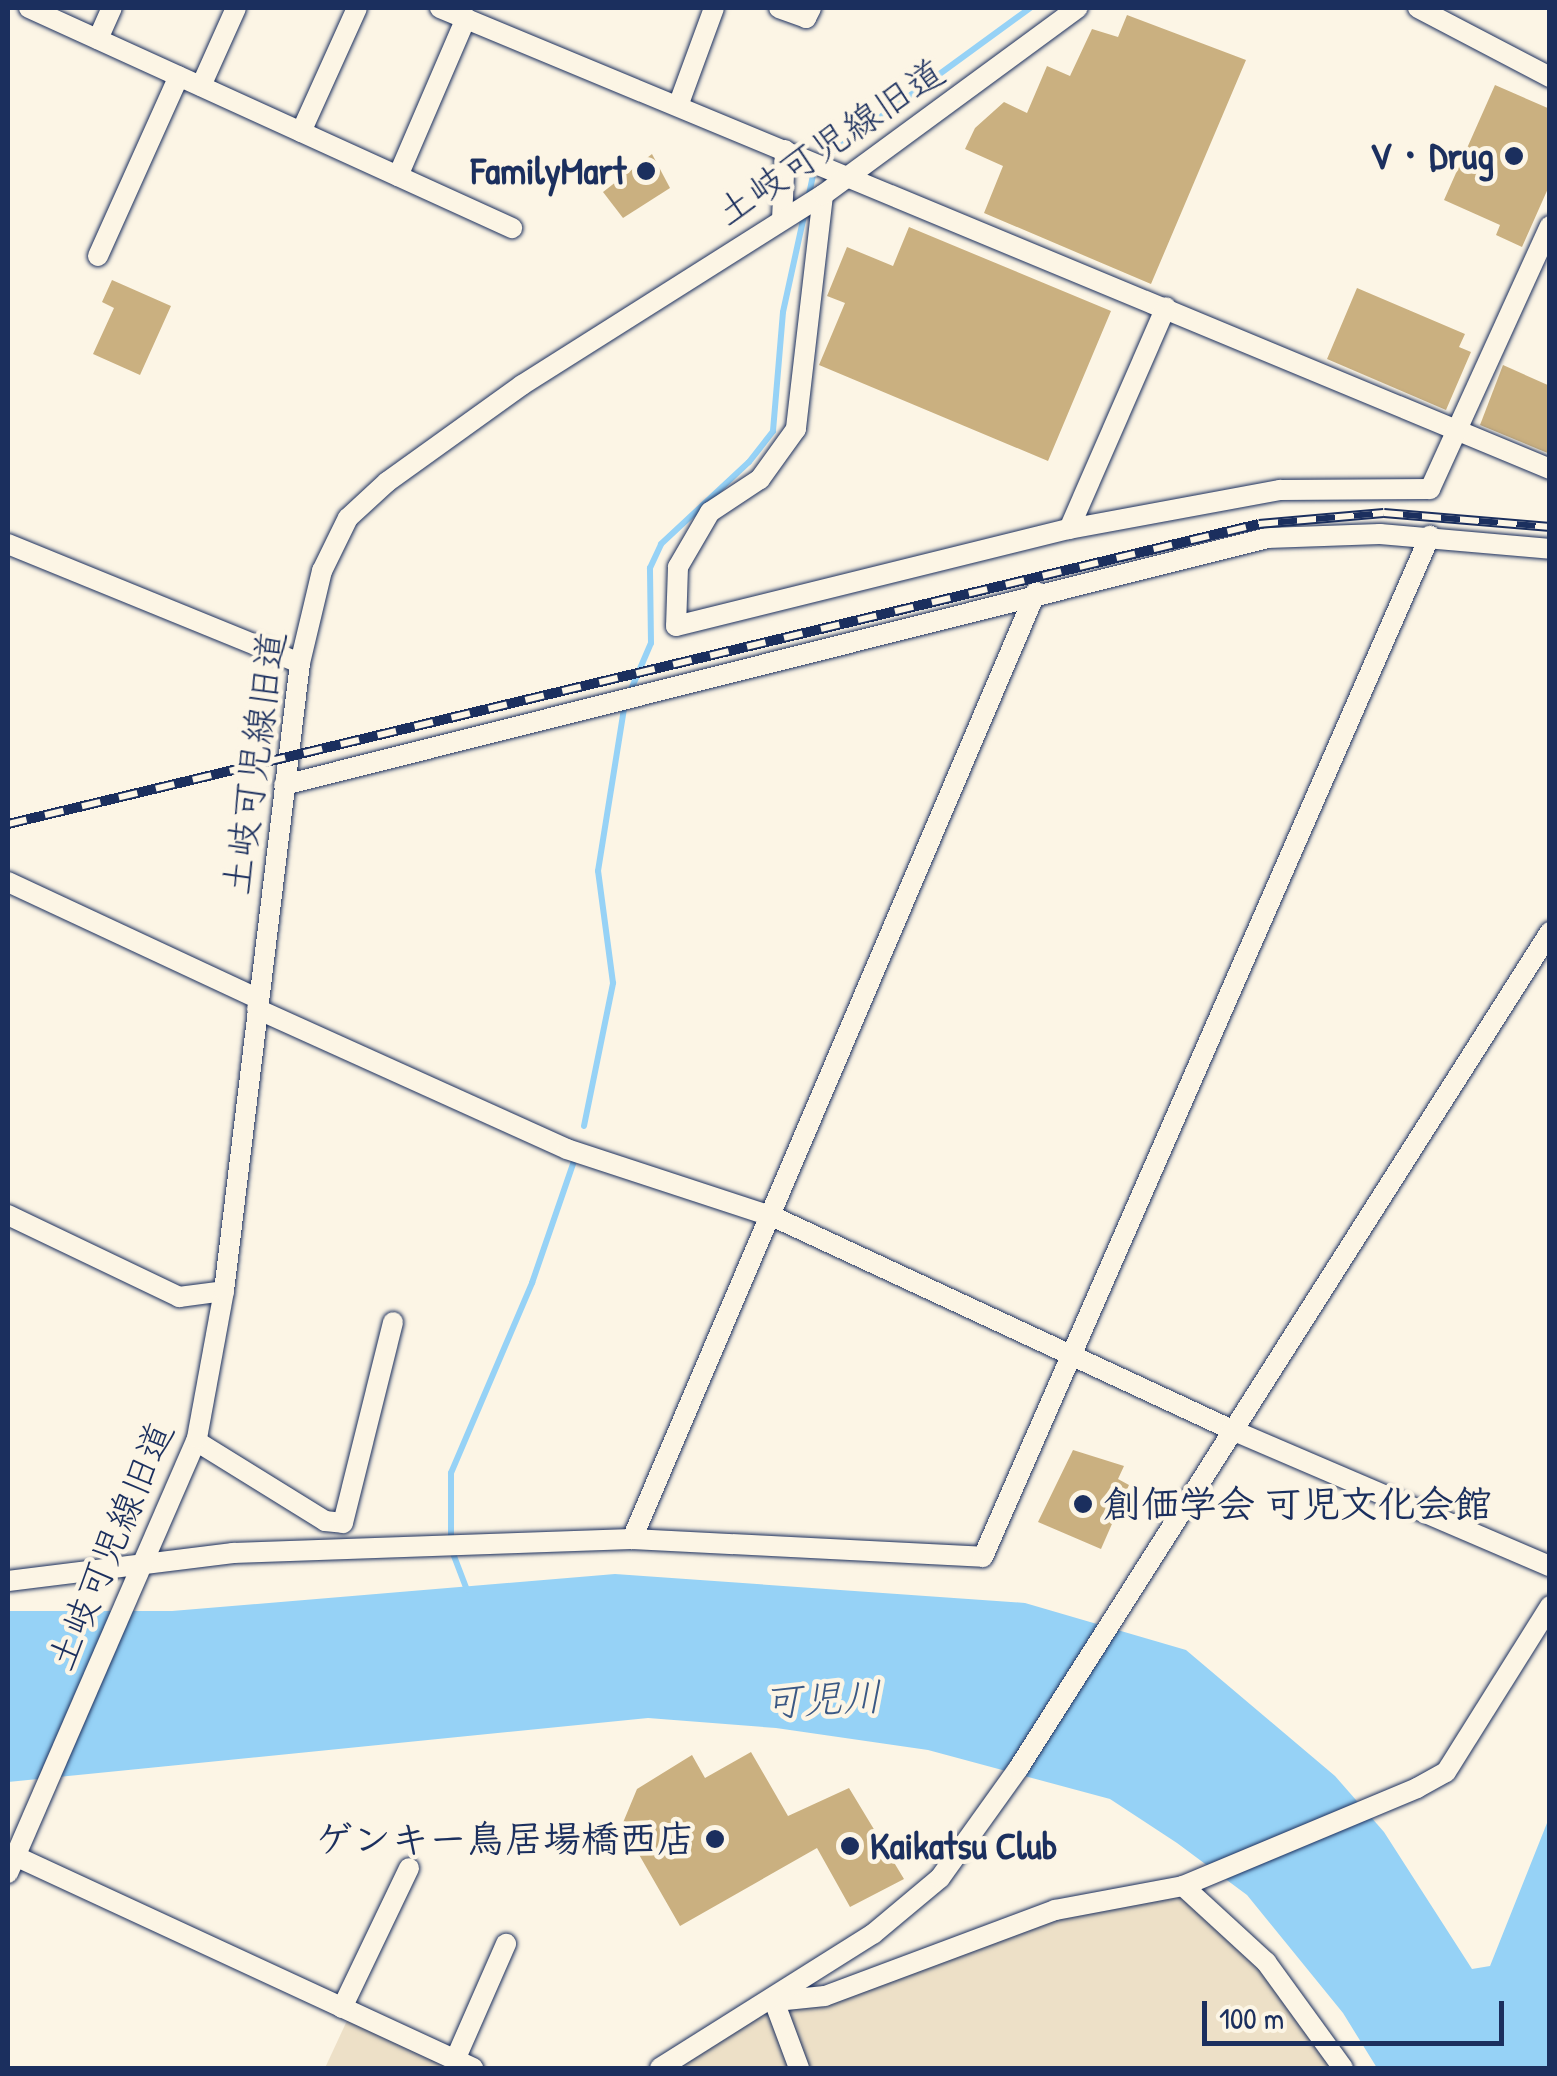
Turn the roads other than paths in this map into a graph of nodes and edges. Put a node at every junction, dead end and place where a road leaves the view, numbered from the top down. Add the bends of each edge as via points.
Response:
1 (29, 8) edge
2 (112, 8) edge
3 (236, 8) edge
4 (357, 8) edge
5 (440, 8) edge
6 (714, 8) edge
7 (779, 8) edge
8 (811, 8) edge
9 (1078, 8) edge
10 (1418, 8) edge
11 (466, 18) junction
12 (98, 39) junction
13 (180, 76) junction
14 (1550, 77) edge
15 (201, 86) junction
16 (678, 106) junction
17 (301, 132) junction
18 (785, 150) junction
19 (398, 176) junction
20 (848, 176) junction
21 (823, 195) junction
22 (787, 217) junction
23 (1550, 226) edge
24 (512, 228) dead end
25 (98, 256) dead end
26 (1166, 307) junction
27 (1456, 431) junction
28 (1550, 469) edge
29 (1069, 530) junction
30 (1430, 536) junction
31 (8, 544) edge
32 (1550, 548) edge
33 (1036, 592) junction
34 (300, 663) junction
35 (284, 786) junction
36 (8, 882) edge
37 (1550, 932) edge
38 (257, 1003) junction
39 (8, 1214) edge
40 (774, 1217) junction
41 (224, 1292) junction
42 (393, 1322) dead end
43 (1076, 1356) junction
44 (1232, 1430) junction
45 (196, 1441) junction
46 (632, 1539) junction
47 (144, 1562) junction
48 (1550, 1566) edge
49 (8, 1580) edge
50 (1550, 1606) edge
51 (15, 1856) edge
52 (409, 1868) dead end
53 (1183, 1886) junction
54 (506, 1944) dead end
55 (774, 2001) junction
56 (342, 2008) junction
57 (464, 2064) edge
58 (660, 2068) edge
59 (799, 2068) edge
60 (1343, 2068) edge

1 - 12 street
2 - 12 street
3 - 15 street
4 - 17 street
5 - 11 street
6 - 16 street
7 - 8 street via 806,18
9 - 20 street, 土岐可児線旧道
10 - 14 street
11 - 16 street
11 - 19 street
12 - 13 street
13 - 15 street
13 - 25 street
15 - 17 street
16 - 18 street
17 - 19 street
18 - 20 street
18 - 22 street
19 - 24 street
20 - 21 street, 土岐可児線旧道
20 - 26 street
21 - 22 street, 土岐可児線旧道
21 - 29 street via 796,429 760,479 710,512 678,567 676,626
22 - 34 street, 土岐可児線旧道 via 522,385 387,482 348,518 322,570
23 - 27 street
26 - 27 street
26 - 29 street
27 - 28 street
27 - 29 street via 1430,489 1280,490
30 - 32 street
30 - 33 street via 1267,538
30 - 43 street
31 - 34 street
33 - 35 street
33 - 40 street
34 - 35 street, 土岐可児線旧道
35 - 38 street, 土岐可児線旧道
36 - 38 street
37 - 44 street
38 - 40 street via 568,1149
38 - 41 street, 土岐可児線旧道
39 - 41 street via 178,1297
40 - 43 street
40 - 46 street
41 - 45 street, 土岐可児線旧道
42 - 45 street via 343,1523 324,1521
43 - 44 street
43 - 46 street via 984,1557
44 - 48 street
44 - 55 street via 1018,1769 940,1878
45 - 47 street, 土岐可児線旧道
46 - 47 street
47 - 49 street
47 - 51 street, 土岐可児線旧道
50 - 53 street via 1446,1772
51 - 56 street
52 - 56 street
53 - 55 street via 1056,1910 826,1996
53 - 60 street via 1266,1962
54 - 57 street
55 - 58 street
55 - 59 street
56 - 57 street

